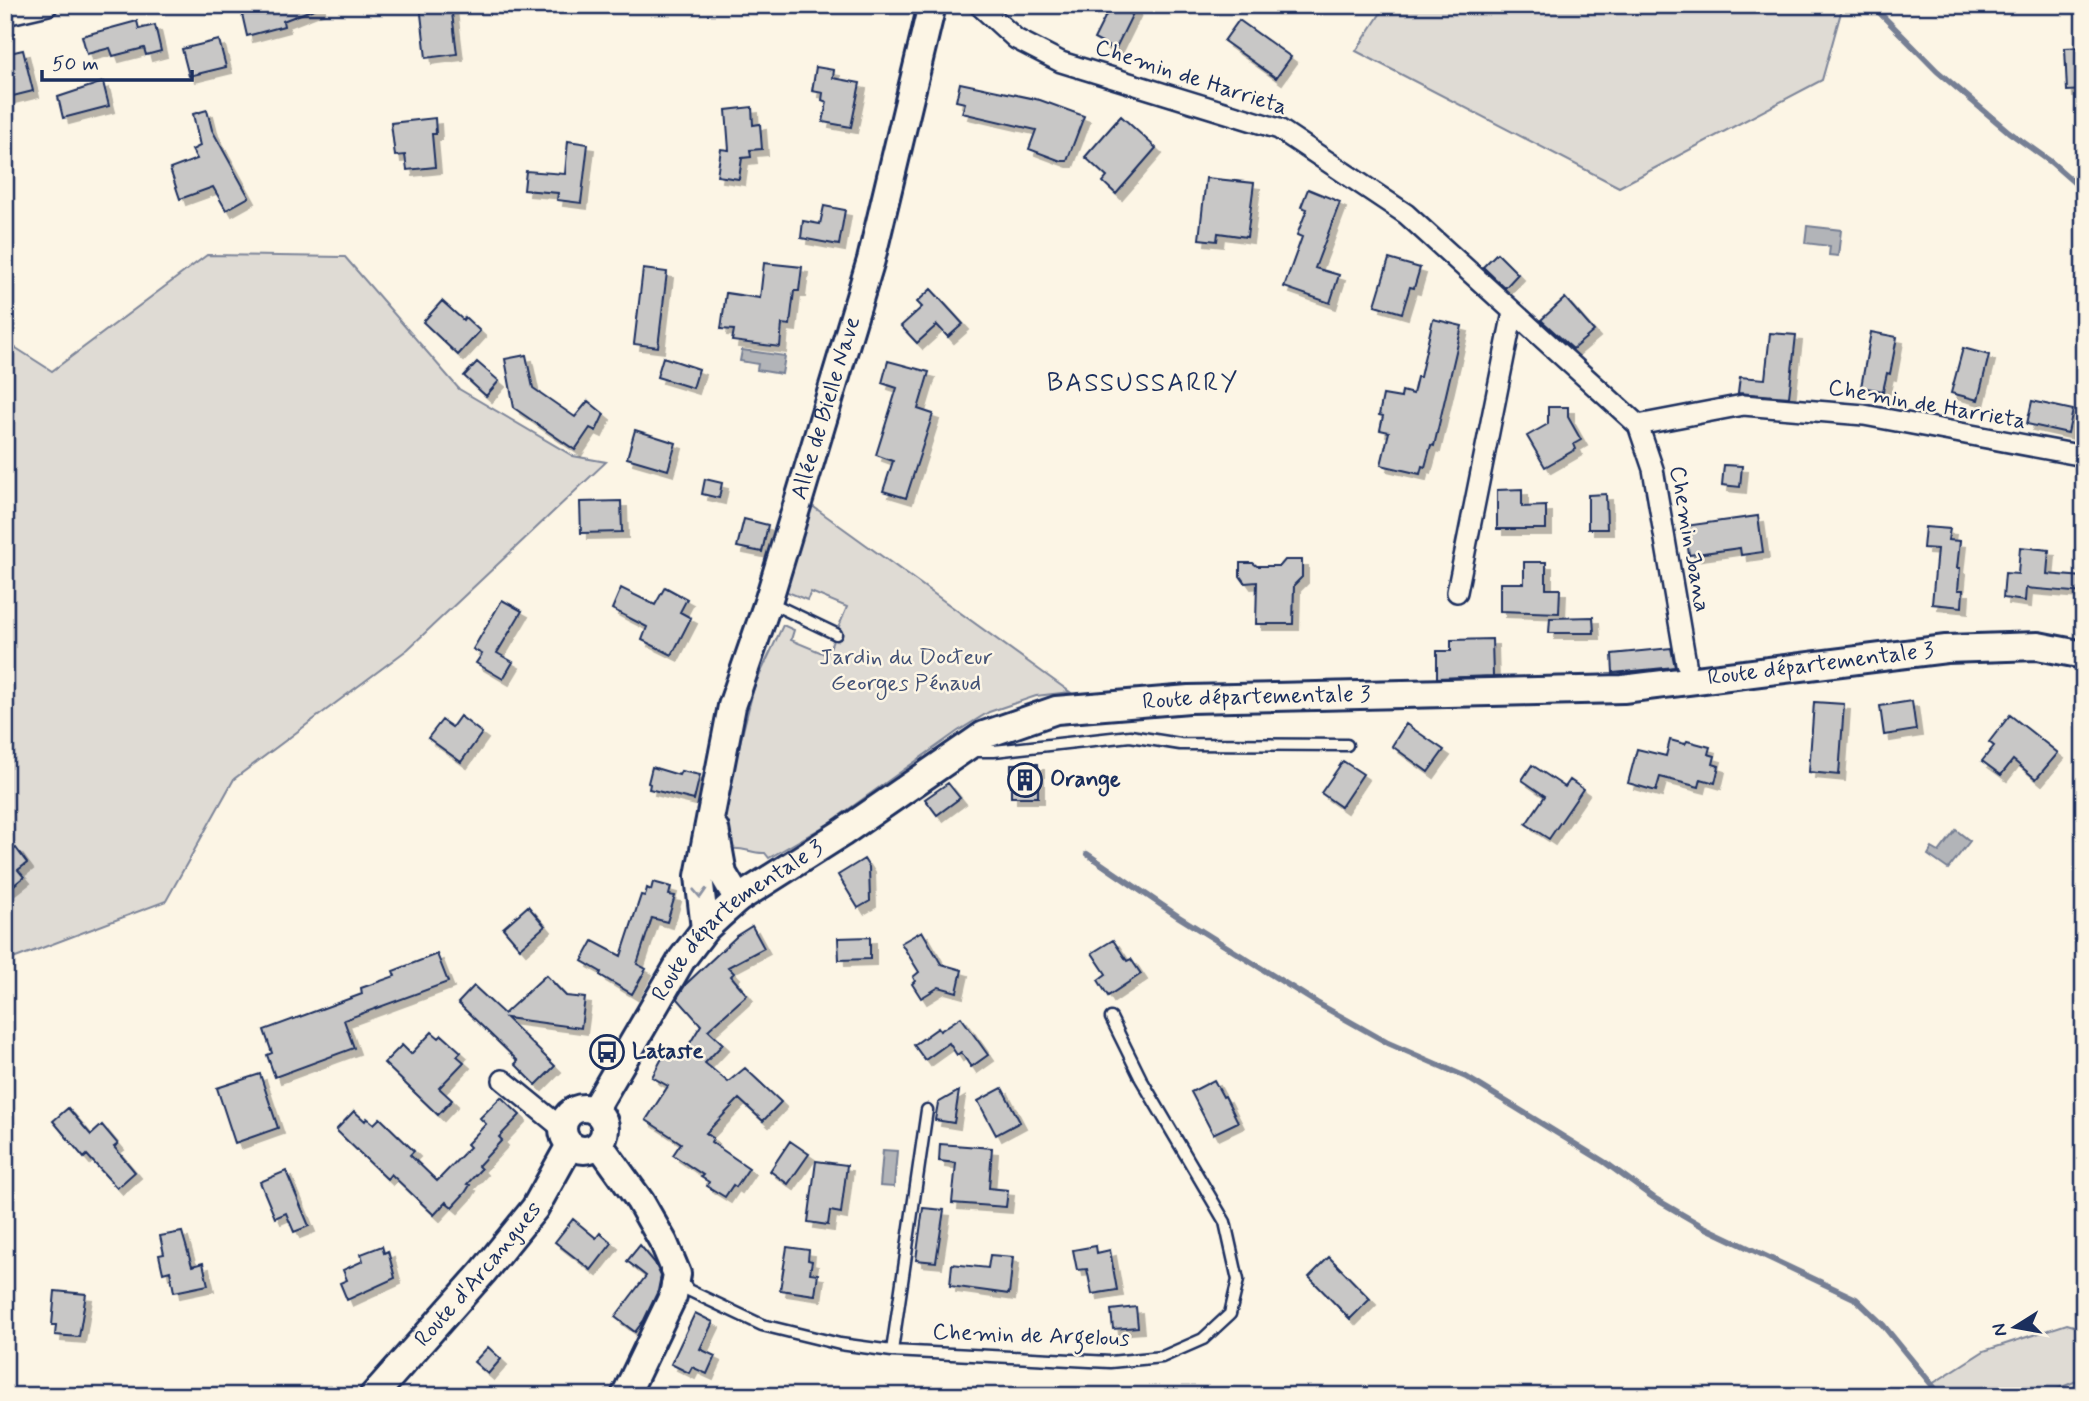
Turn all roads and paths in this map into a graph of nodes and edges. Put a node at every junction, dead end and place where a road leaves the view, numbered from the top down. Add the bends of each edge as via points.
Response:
1 (48, 5) edge
2 (932, 5) edge
3 (979, 5) edge
4 (5, 15) edge
5 (1513, 312) junction
6 (1638, 425) junction
7 (2084, 456) edge
8 (1457, 592) dead end
9 (768, 602) junction
10 (836, 634) dead end
11 (2084, 655) edge
12 (1686, 663) dead end
13 (1346, 745) dead end
14 (961, 751) junction
15 (712, 810) junction
16 (738, 899) junction
17 (705, 929) junction
18 (1111, 1018) dead end
19 (503, 1080) dead end
20 (594, 1110) junction
21 (927, 1110) dead end
22 (566, 1137) junction
23 (599, 1144) junction
24 (677, 1274) junction
25 (892, 1351) junction
26 (373, 1396) edge
27 (625, 1396) edge

1 - 4 street
2 - 9 main road, Allée de Bielle Nave via 872,260
3 - 5 street, Chemin de Harrieta via 1016,38 1061,62 1279,129 1406,214
5 - 6 street, Chemin de Harrieta
5 - 8 street
6 - 7 street, Chemin de Harrieta via 1743,405 1864,415
6 - 12 street, Chemin Joana via 1653,470
9 - 10 lane
9 - 15 main road, Allée de Bielle Nave via 732,706
11 - 14 main road, Route départementale 3 via 2038,646 1946,649 1623,689 1189,699 1056,710 984,735
13 - 14 lane via 1180,744 1130,736
14 - 16 main road, Route départementale 3
15 - 16 main road, Allée de Bielle Nave via 723,874
15 -> 17 main road, Allée de Bielle Nave via 699,876
16 - 17 main road, Route départementale 3
17 - 20 main road, Route départementale 3 via 682,959
18 - 25 lane, Chemin de Argelous via 1141,1079 1225,1222 1238,1280 1230,1314 1203,1339 1162,1357 1110,1362
19 - 22 street
20 - 22 main road via 573,1111 566,1119
20 - 23 main road via 606,1129
21 - 25 lane
22 - 23 main road via 583,1150
22 - 26 main road, Route d'Arcangues via 535,1208
23 - 24 main road via 640,1201
24 - 25 lane, Chemin de Argelous via 688,1290 762,1325
24 - 27 main road via 673,1297

